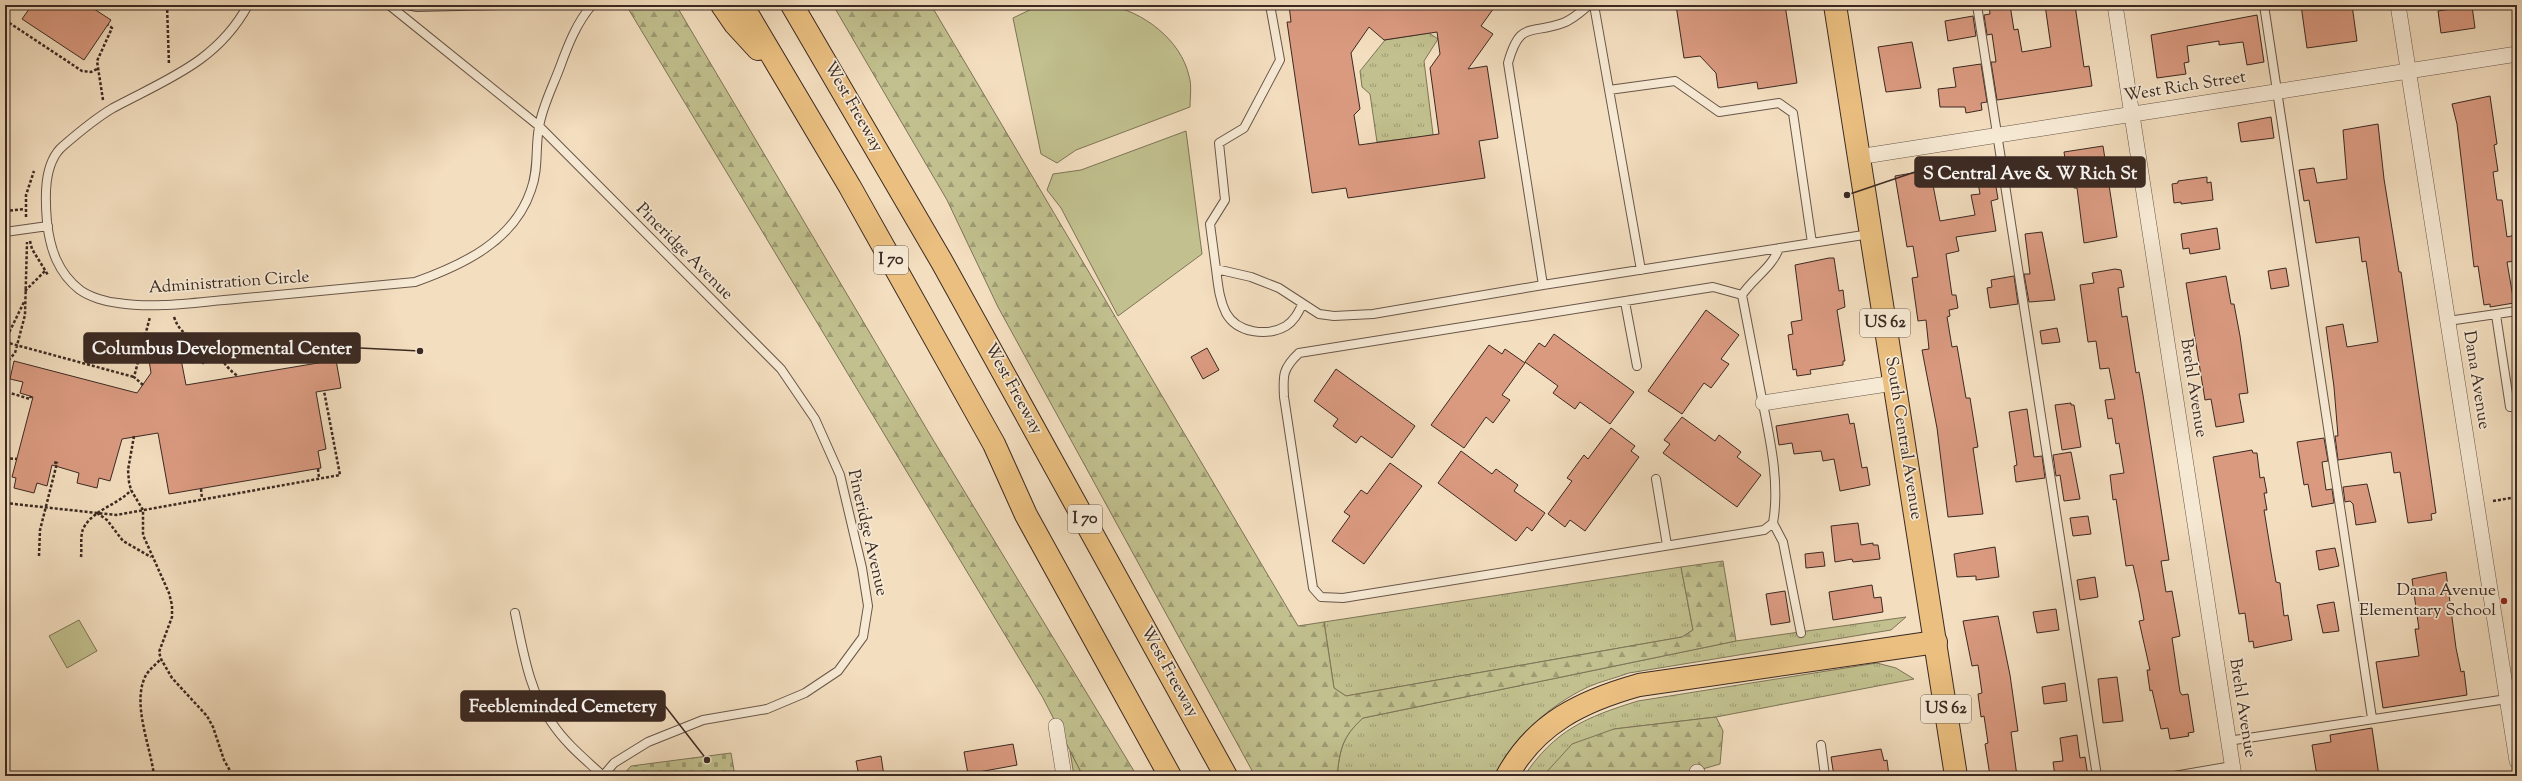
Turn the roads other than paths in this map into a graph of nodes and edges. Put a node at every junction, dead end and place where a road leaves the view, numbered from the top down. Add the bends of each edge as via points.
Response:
1 (248, 5) edge
2 (389, 5) edge
3 (407, 5) edge
4 (501, 5) edge
5 (592, 5) edge
6 (722, 5) edge
7 (792, 5) edge
8 (1270, 5) edge
9 (1589, 5) edge
10 (1594, 5) edge
11 (1835, 5) edge
12 (1977, 5) edge
13 (2115, 5) edge
14 (2264, 5) edge
15 (2398, 5) edge
16 (742, 15) edge
17 (2517, 54) edge
18 (2409, 70) junction
19 (1609, 90) junction
20 (2278, 91) junction
21 (2132, 115) junction
22 (539, 126) junction
23 (1998, 136) junction
24 (1858, 157) junction
25 (48, 226) junction
26 (5, 232) edge
27 (1870, 234) junction
28 (1812, 243) junction
29 (1779, 248) junction
30 (1216, 268) junction
31 (1641, 270) junction
32 (1543, 285) junction
33 (1742, 295) junction
34 (1625, 302) junction
35 (1302, 305) junction
36 (2517, 312) edge
37 (2496, 314) junction
38 (2448, 321) junction
39 (1637, 366) dead end
40 (1894, 383) junction
41 (1763, 403) junction
42 (2517, 406) edge
43 (1656, 479) dead end
44 (1773, 523) junction
45 (1667, 545) junction
46 (515, 613) dead end
47 (1801, 633) dead end
48 (1936, 642) junction
49 (2507, 699) junction
50 (2372, 718) junction
51 (1056, 726) dead end
52 (2228, 741) junction
53 (1821, 746) dead end
54 (2517, 761) edge
55 (2233, 771) edge
56 (603, 776) edge
57 (1064, 776) edge
58 (1170, 776) edge
59 (1226, 776) edge
60 (1507, 776) edge
61 (1825, 776) edge
62 (1956, 776) edge
63 (2097, 776) edge
64 (2174, 776) edge

1 - 25 lane, Administration Circle via 239,21 208,55 185,72 111,110 61,147 49,170 45,198
2 - 22 lane, Pineridge Avenue
3 - 4 lane
5 - 22 lane via 574,33
6 - 16 main road
7 - 59 main road, West Freeway / I 70 via 938,256
8 - 30 lane via 1280,60 1244,128 1219,143 1225,200 1210,224
9 - 32 lane via 1564,23 1531,29 1514,42 1508,63
10 - 19 lane
11 - 24 main road, South Central Avenue / US 62
12 - 23 lane
13 - 21 street, Brehl Avenue
14 - 20 lane
15 - 18 street, Dana Avenue
16 - 58 main road, I 70 via 785,77 850,187 994,444 1026,515
17 - 18 street, West Rich Street
18 - 20 street, West Rich Street
18 - 38 street, Dana Avenue
19 - 28 lane via 1675,81 1719,112 1778,103 1793,113
19 - 31 lane
20 - 21 street, West Rich Street
20 - 50 lane
21 - 23 street, West Rich Street
21 - 52 street, Brehl Avenue
22 - 25 lane, Administration Circle via 538,162 532,189 521,212 498,239 475,256 444,272 407,283 168,305 125,304 101,300 80,290 62,272 53,254
22 - 56 lane, Pineridge Avenue via 781,369 815,419 840,475 862,568 868,606 863,637 838,671 805,693 767,709 703,720 648,742 614,763
23 - 24 street, West Rich Street
23 - 63 lane
24 - 27 main road, South Central Avenue / US 62
25 - 26 lane
27 - 28 lane
27 - 40 main road, South Central Avenue / US 62
28 - 29 lane
29 - 31 lane
29 - 33 lane via 1775,259
30 - 35 lane via 1251,277 1279,288
30 - 35 lane via 1221,302 1227,315 1238,326 1251,332 1266,332 1285,327 1295,319
31 - 32 lane
32 - 35 lane via 1374,314 1334,316 1319,314
33 - 34 lane via 1713,287
33 - 41 lane
34 - 39 lane
34 - 45 lane via 1299,353 1289,362 1283,374 1284,397 1314,588 1321,597 1343,598
36 - 37 lane
37 - 38 lane
37 - 42 lane via 2510,407
38 - 49 street, Dana Avenue
40 - 41 street
40 - 48 main road, South Central Avenue / US 62
41 - 44 lane via 1775,483 1776,507
43 - 45 lane
44 - 45 lane via 1764,530
44 - 47 lane via 1783,542
46 - 56 lane via 524,657 535,690 551,723 569,745
48 - 60 main road via 1639,685 1603,695 1569,710 1540,733 1515,760
48 - 62 main road, South Central Avenue / US 62
49 - 50 lane
49 - 54 street, Dana Avenue
50 - 52 lane
51 - 57 street
52 - 55 street, Brehl Avenue
53 - 61 lane
55 - 64 lane

